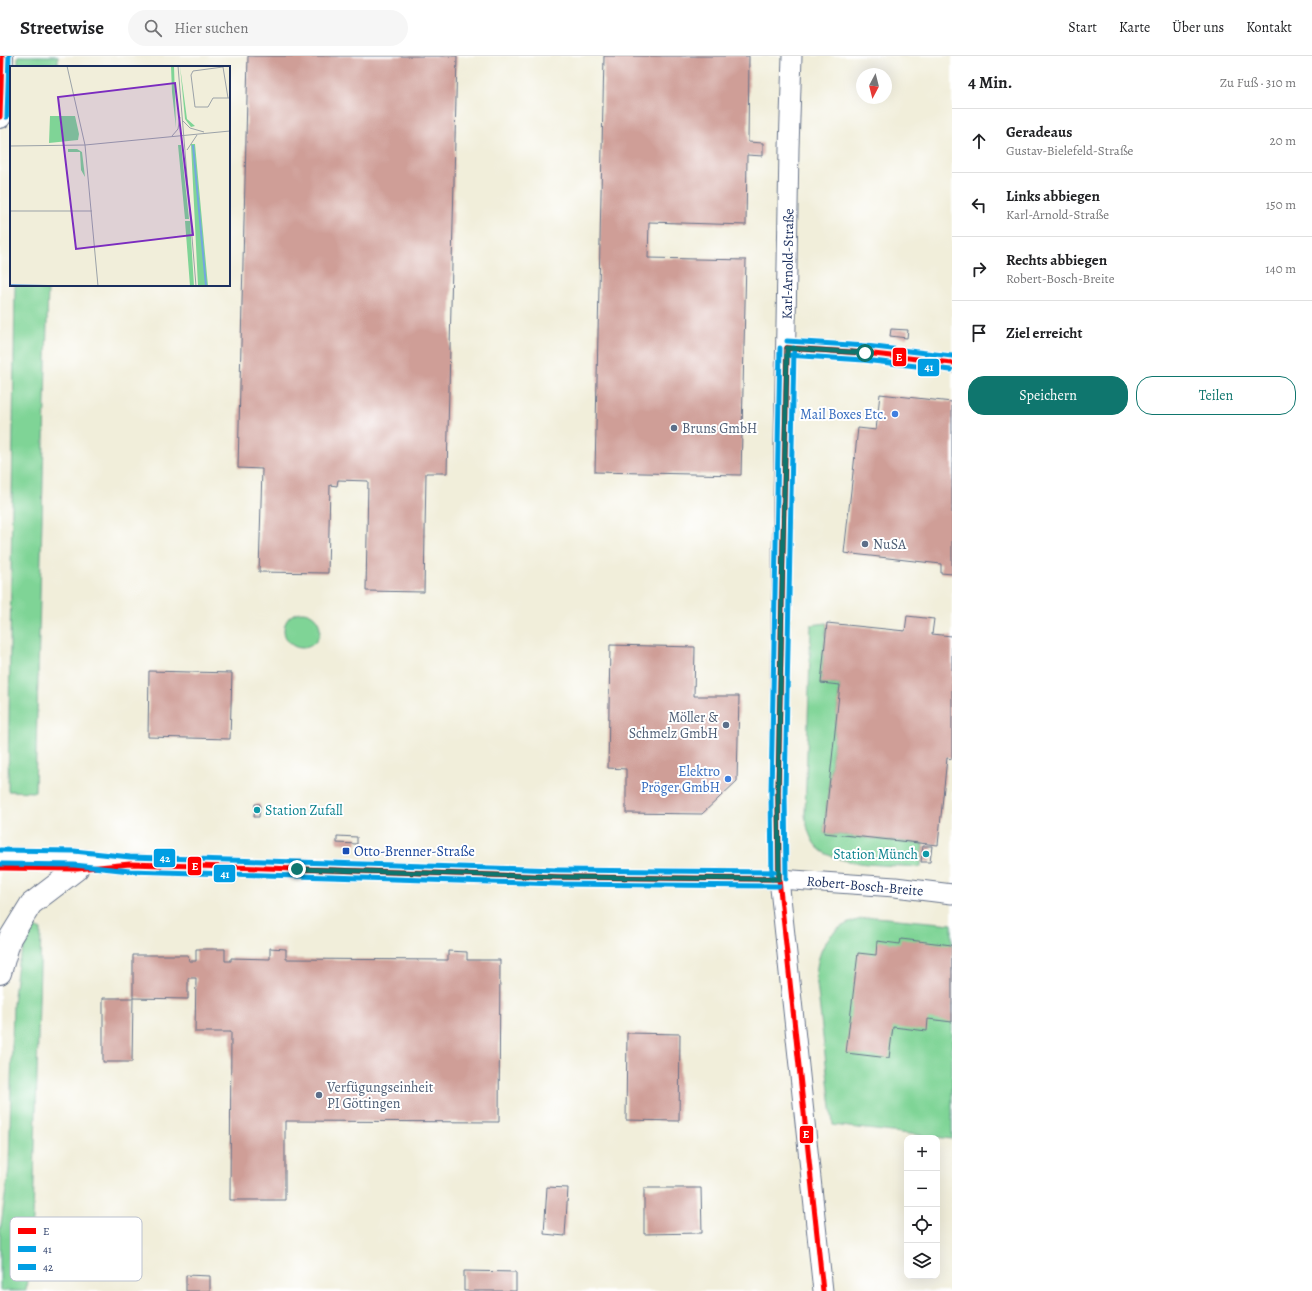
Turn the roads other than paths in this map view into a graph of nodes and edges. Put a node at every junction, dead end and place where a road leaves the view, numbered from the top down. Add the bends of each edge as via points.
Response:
1 (2, 56) edge
2 (792, 56) edge
3 (0, 117) edge
4 (787, 348) junction
5 (952, 363) edge
6 (0, 857) edge
7 (130, 864) junction
8 (0, 868) edge
9 (77, 869) junction
10 (779, 879) junction
11 (952, 894) edge
12 (0, 973) edge
13 (823, 1291) edge

1 - 3 main road
2 - 4 street, Karl-Arnold-Straße
4 - 5 street via 865,353
4 - 10 street, Karl-Arnold-Straße via 778,793
6 - 7 street, Robert-Bosch-Breite via 74,858
7 - 9 street, Robert-Bosch-Breite
7 - 10 street, Robert-Bosch-Breite via 558,877
8 - 9 street, Robert-Bosch-Breite
9 - 12 main road via 31,904 10,938
10 - 11 street, Robert-Bosch-Breite via 895,887
10 - 13 street, Karl-Arnold-Straße

